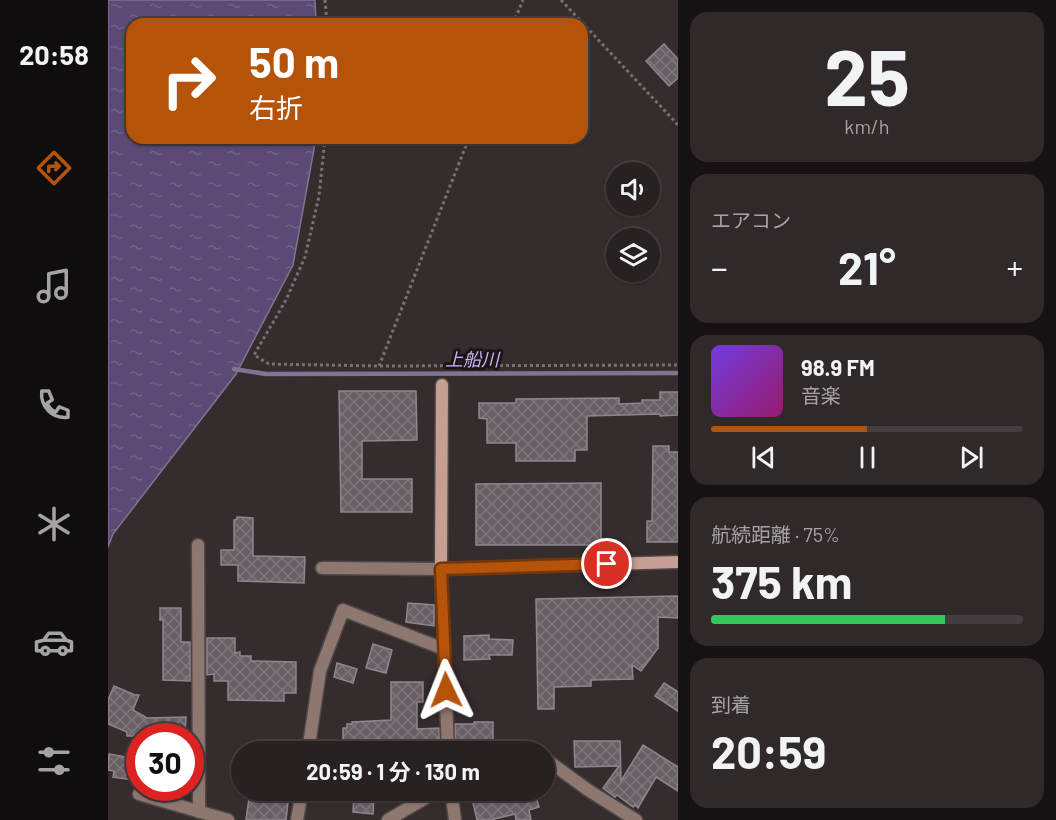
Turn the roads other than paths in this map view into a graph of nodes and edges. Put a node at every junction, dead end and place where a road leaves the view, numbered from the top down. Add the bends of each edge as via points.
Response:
1 (442, 385) dead end
2 (198, 545) dead end
3 (678, 562) edge
4 (322, 568) dead end
5 (441, 569) junction
6 (444, 649) junction
7 (310, 741) edge
8 (448, 741) edge
9 (555, 766) edge
10 (163, 801) edge
11 (300, 801) edge
12 (420, 801) edge
13 (452, 801) edge
14 (199, 812) junction
15 (228, 820) edge
16 (297, 820) edge
17 (388, 820) edge
18 (455, 820) edge
19 (636, 820) edge

1 - 5 street
2 - 14 street
3 - 5 street
4 - 5 street
5 - 6 street
6 - 7 street via 343,610 320,671
6 - 8 street
9 - 19 street
10 - 14 street
11 - 16 street
12 - 17 street
13 - 18 street
14 - 15 street

